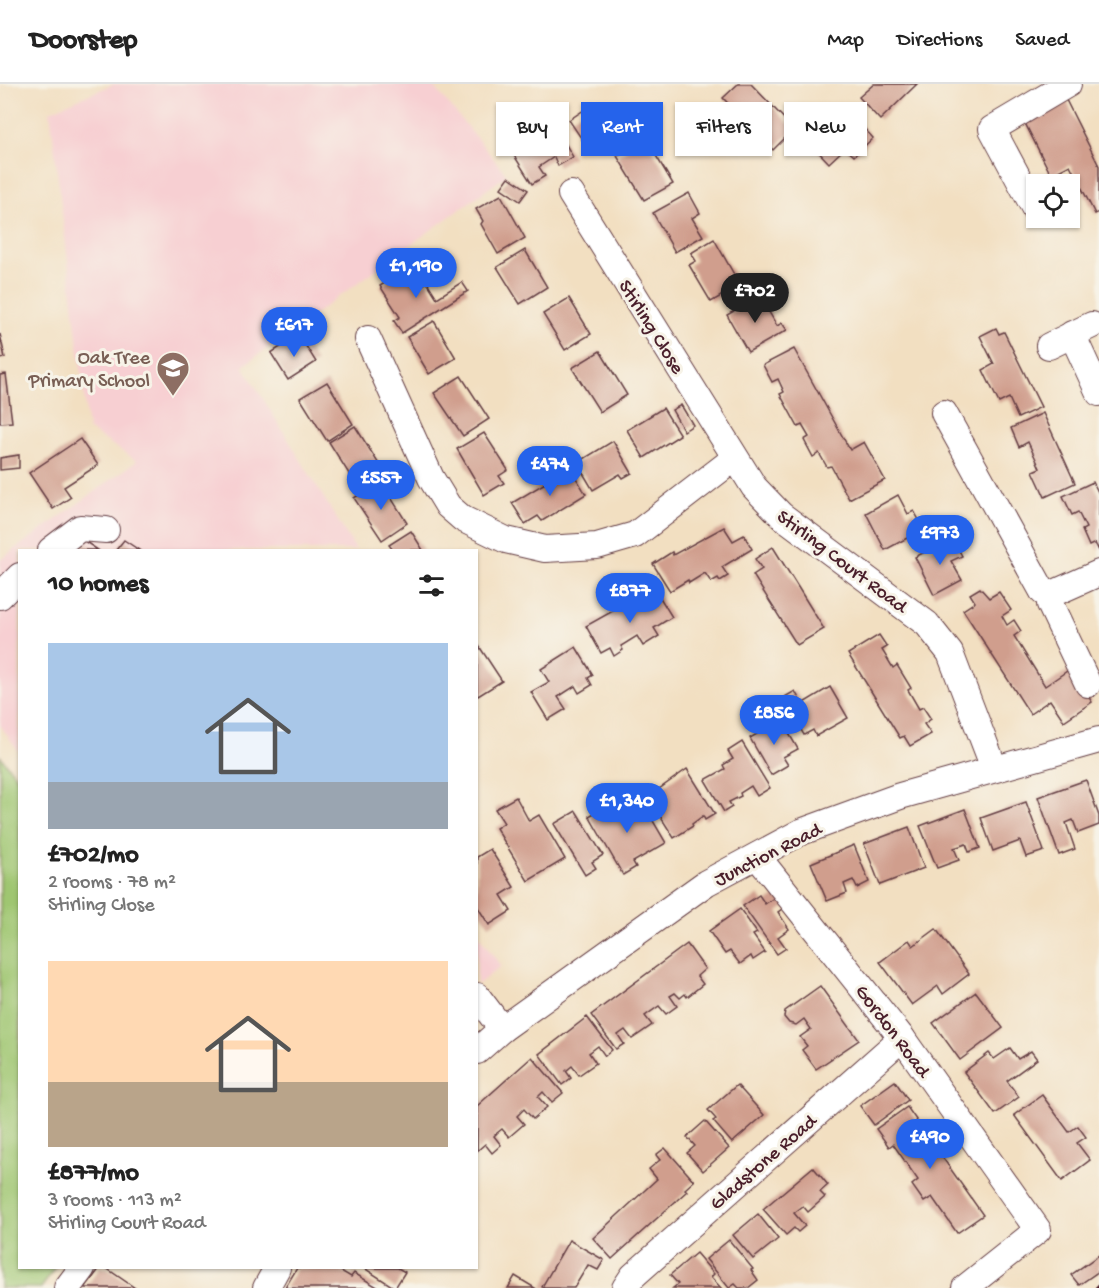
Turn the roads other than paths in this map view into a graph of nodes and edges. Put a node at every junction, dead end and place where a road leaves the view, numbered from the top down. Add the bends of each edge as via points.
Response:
1 (1068, 84) edge
2 (1026, 192) edge
3 (571, 194) dead end
4 (368, 339) dead end
5 (1049, 346) dead end
6 (1099, 393) edge
7 (944, 413) dead end
8 (735, 458) junction
9 (106, 530) dead end
10 (52, 549) edge
11 (1099, 573) edge
12 (18, 578) edge
13 (1052, 594) junction
14 (0, 596) edge
15 (1088, 684) dead end
16 (1099, 740) edge
17 (994, 768) junction
18 (758, 856) junction
19 (489, 1012) edge
20 (903, 1038) junction
21 (478, 1048) edge
22 (81, 1269) edge
23 (276, 1269) edge
24 (67, 1288) edge
25 (266, 1288) edge
26 (626, 1288) edge
27 (965, 1288) edge

1 - 2 street via 992,129
3 - 8 street, Stirling Close
4 - 8 street via 431,478 448,506 463,519 506,540 544,549 597,546 635,535
5 - 6 street via 1082,330
7 - 13 street via 1043,592
8 - 17 street, Stirling Court Road via 754,487 781,515 927,624 950,653
9 - 10 street via 80,528
11 - 13 street
12 - 14 street
13 - 15 street via 1050,604
16 - 17 street, Junction Road
17 - 18 street, Junction Road via 801,832
18 - 19 street, Junction Road
18 - 20 street, Gordon Road
19 - 21 street, Junction Road
20 - 26 street, Gladstone Road via 633,1276
20 - 27 street, Gordon Road via 1038,1230
22 - 24 street
23 - 25 street

